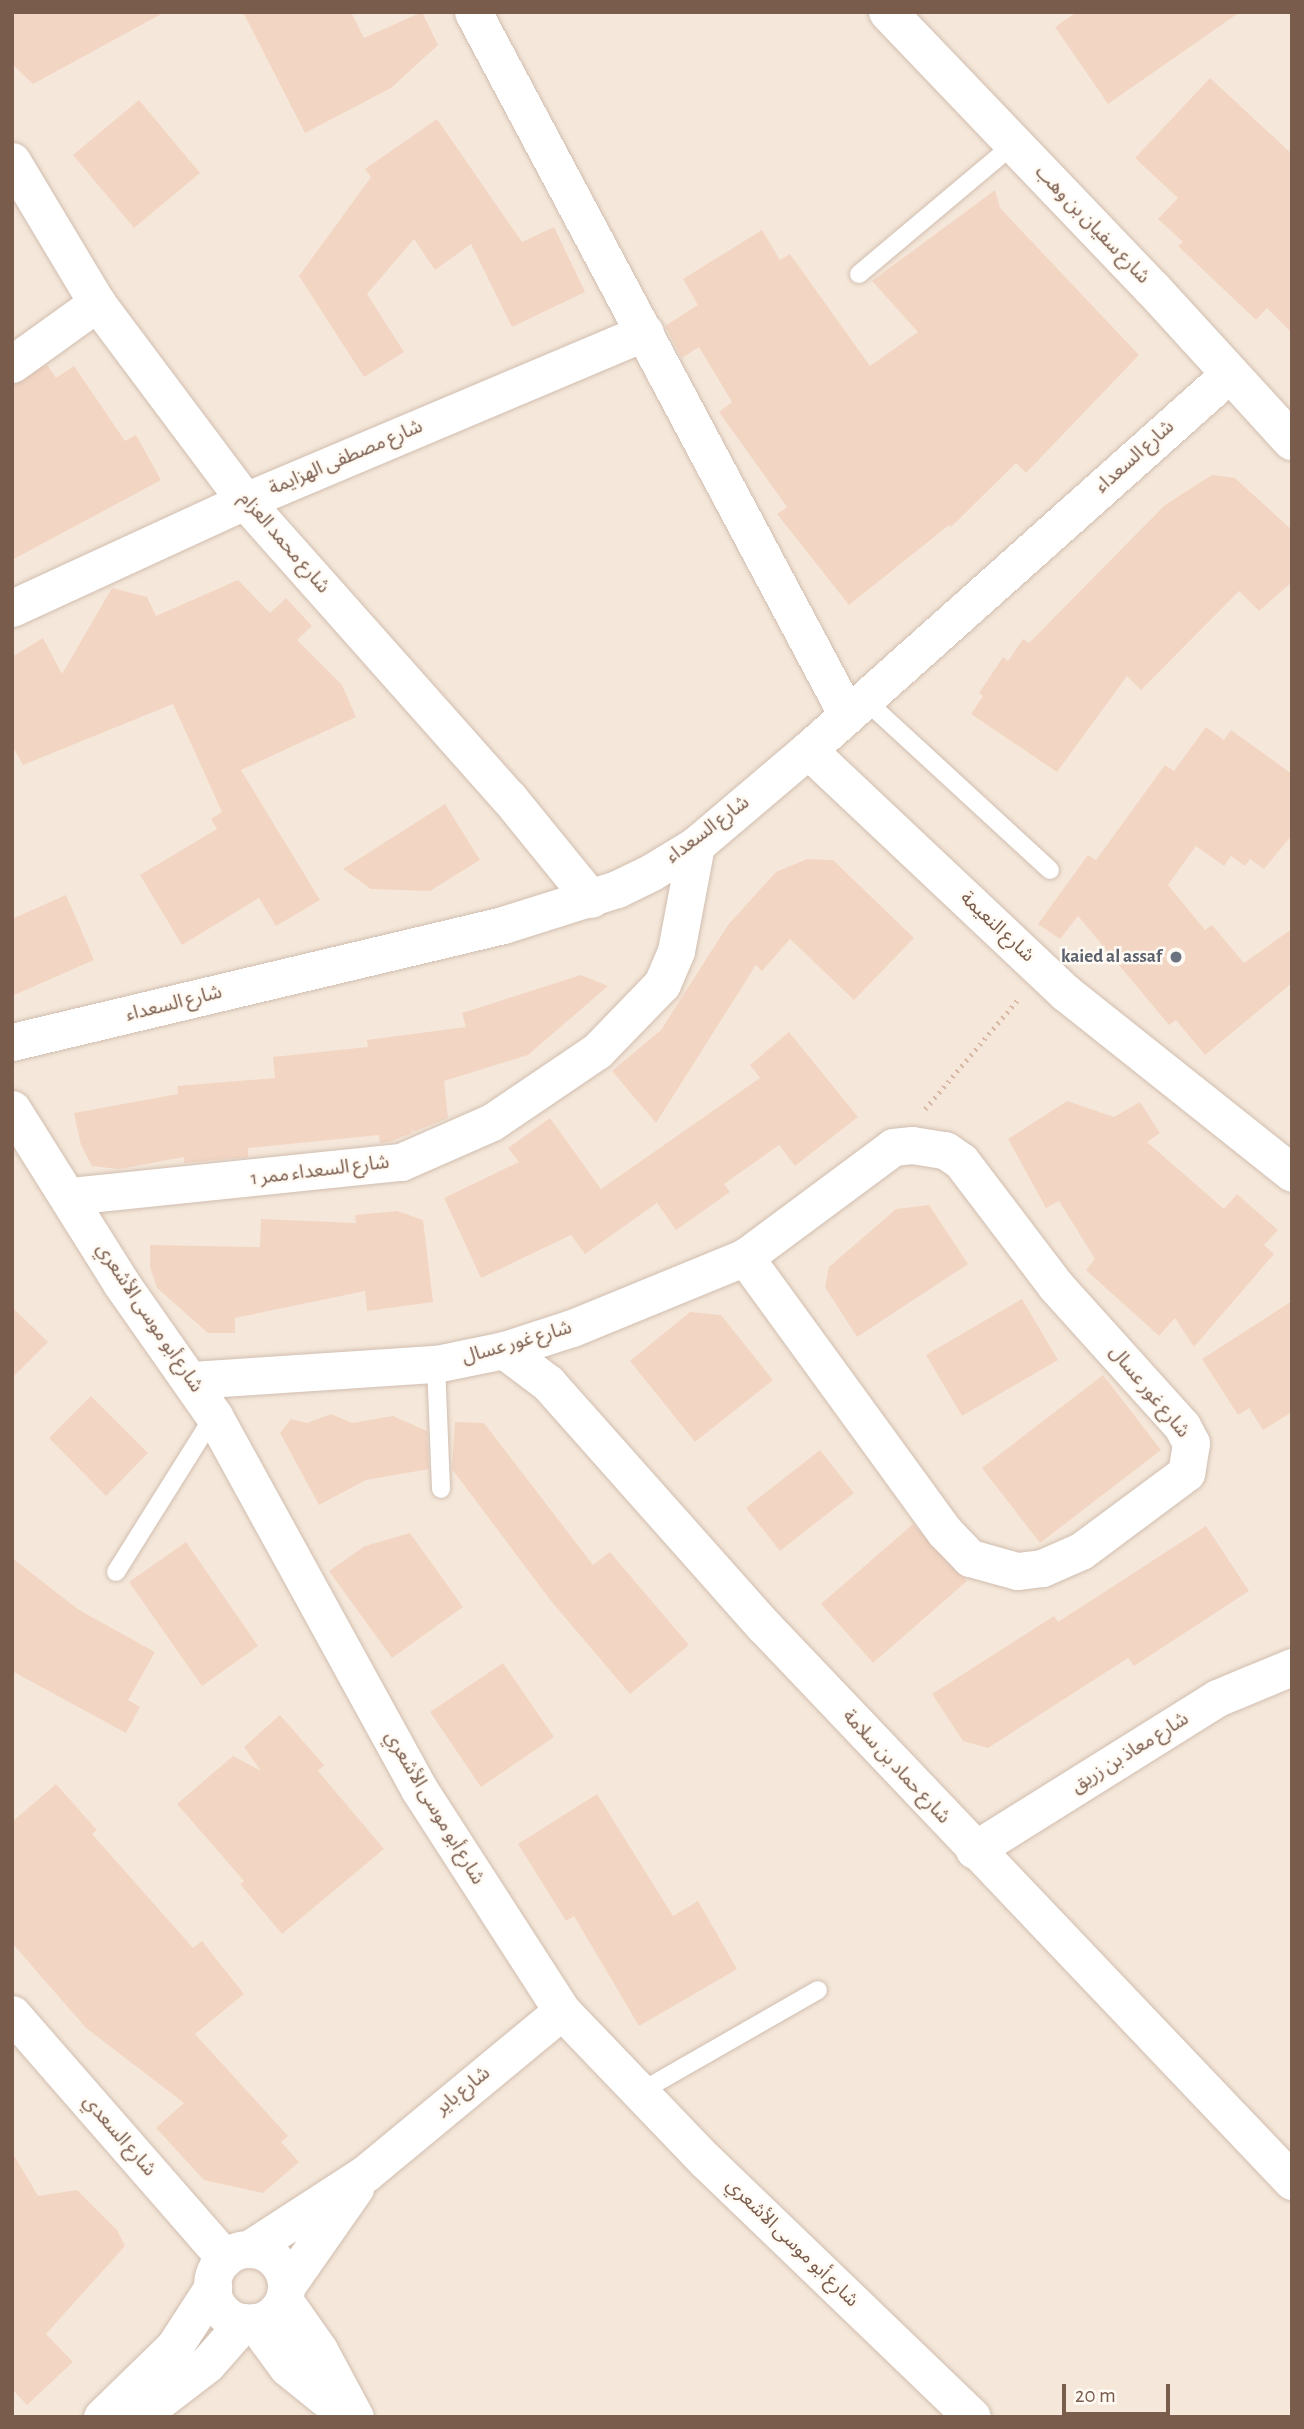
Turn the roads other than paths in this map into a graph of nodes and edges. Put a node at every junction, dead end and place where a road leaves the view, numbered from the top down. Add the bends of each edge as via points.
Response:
1 (473, 12) edge
2 (888, 12) edge
3 (1014, 144) junction
4 (12, 161) edge
5 (859, 274) dead end
6 (97, 303) junction
7 (645, 332) junction
8 (12, 364) edge
9 (1228, 375) junction
10 (1292, 442) edge
11 (245, 501) junction
12 (12, 608) edge
13 (855, 706) junction
14 (808, 750) junction
15 (696, 845) junction
16 (1050, 870) dead end
17 (591, 898) junction
18 (12, 1042) edge
19 (12, 1109) edge
20 (1292, 1173) edge
21 (70, 1196) junction
22 (746, 1256) junction
23 (504, 1350) junction
24 (436, 1364) junction
25 (192, 1380) junction
26 (214, 1416) junction
27 (441, 1489) dead end
28 (116, 1572) dead end
29 (1292, 1667) edge
30 (974, 1850) junction
31 (818, 1990) dead end
32 (562, 2011) junction
33 (12, 2014) edge
34 (640, 2092) junction
35 (366, 2173) junction
36 (1292, 2181) edge
37 (229, 2265) junction
38 (285, 2293) junction
39 (249, 2322) junction
40 (102, 2417) edge
41 (138, 2417) edge
42 (348, 2417) edge
43 (355, 2417) edge
44 (972, 2417) edge

1 - 7 street
2 - 3 street, شارع سفيان بن وهب
3 - 5 lane
3 - 9 street, شارع سفيان بن وهب
4 - 6 street, شارع محمد العزام
6 - 8 street
6 - 11 street, شارع محمد العزام
7 - 11 street, شارع مصطفى الهزايمة
7 - 13 street
9 - 10 street, شارع سفيان بن وهب
9 - 13 street, شارع السعداء
11 - 12 street, شارع مصطفى الهزايمة
11 - 17 street, شارع محمد العزام via 363,630
13 - 14 street, شارع السعداء
13 - 16 lane
14 - 15 street, شارع السعداء
14 - 20 street, شارع النعيمة via 1043,970
15 - 17 street, شارع السعداء via 650,873
15 - 21 street, شارع السعداء ممر 1 via 678,940 662,985 597,1051 492,1122 401,1161
17 - 18 street, شارع السعداء via 503,925
19 - 21 street, شارع أبو موسى الأشعري
21 - 25 street, شارع أبو موسى الأشعري via 121,1283
22 - 22 street, شارع غور عسال via 944,1531 970,1558 1017,1572 1042,1568 1081,1551 1186,1473 1191,1443 1182,1426 1055,1285 961,1161 945,1150 893,1147
22 - 23 street, شارع غور عسال via 572,1328
23 - 24 street, شارع غور عسال
23 - 30 street, شارع حماد بن سلامة via 548,1384 764,1626
24 - 25 street, شارع غور عسال
24 - 27 lane
25 - 26 street, شارع أبو موسى الأشعري
26 - 28 lane
26 - 32 street, شارع أبو موسى الأشعري via 419,1789
29 - 30 street, شارع معاذ بن زريق via 1217,1698
30 - 36 street, شارع حماد بن سلامة
31 - 34 lane
32 - 34 street, شارع أبو موسى الأشعري
32 - 35 street, شارع باير
33 - 37 street, شارع السعدي
34 - 44 street, شارع أبو موسى الأشعري
35 - 37 street, شارع باير
35 - 38 street, شارع باير
37 - 38 street via 276,2260
37 - 39 street via 219,2306
37 - 40 street, شارع باير via 166,2356
38 - 39 street via 267,2319
38 - 43 street
39 - 41 street via 207,2364
39 - 42 street via 286,2367

